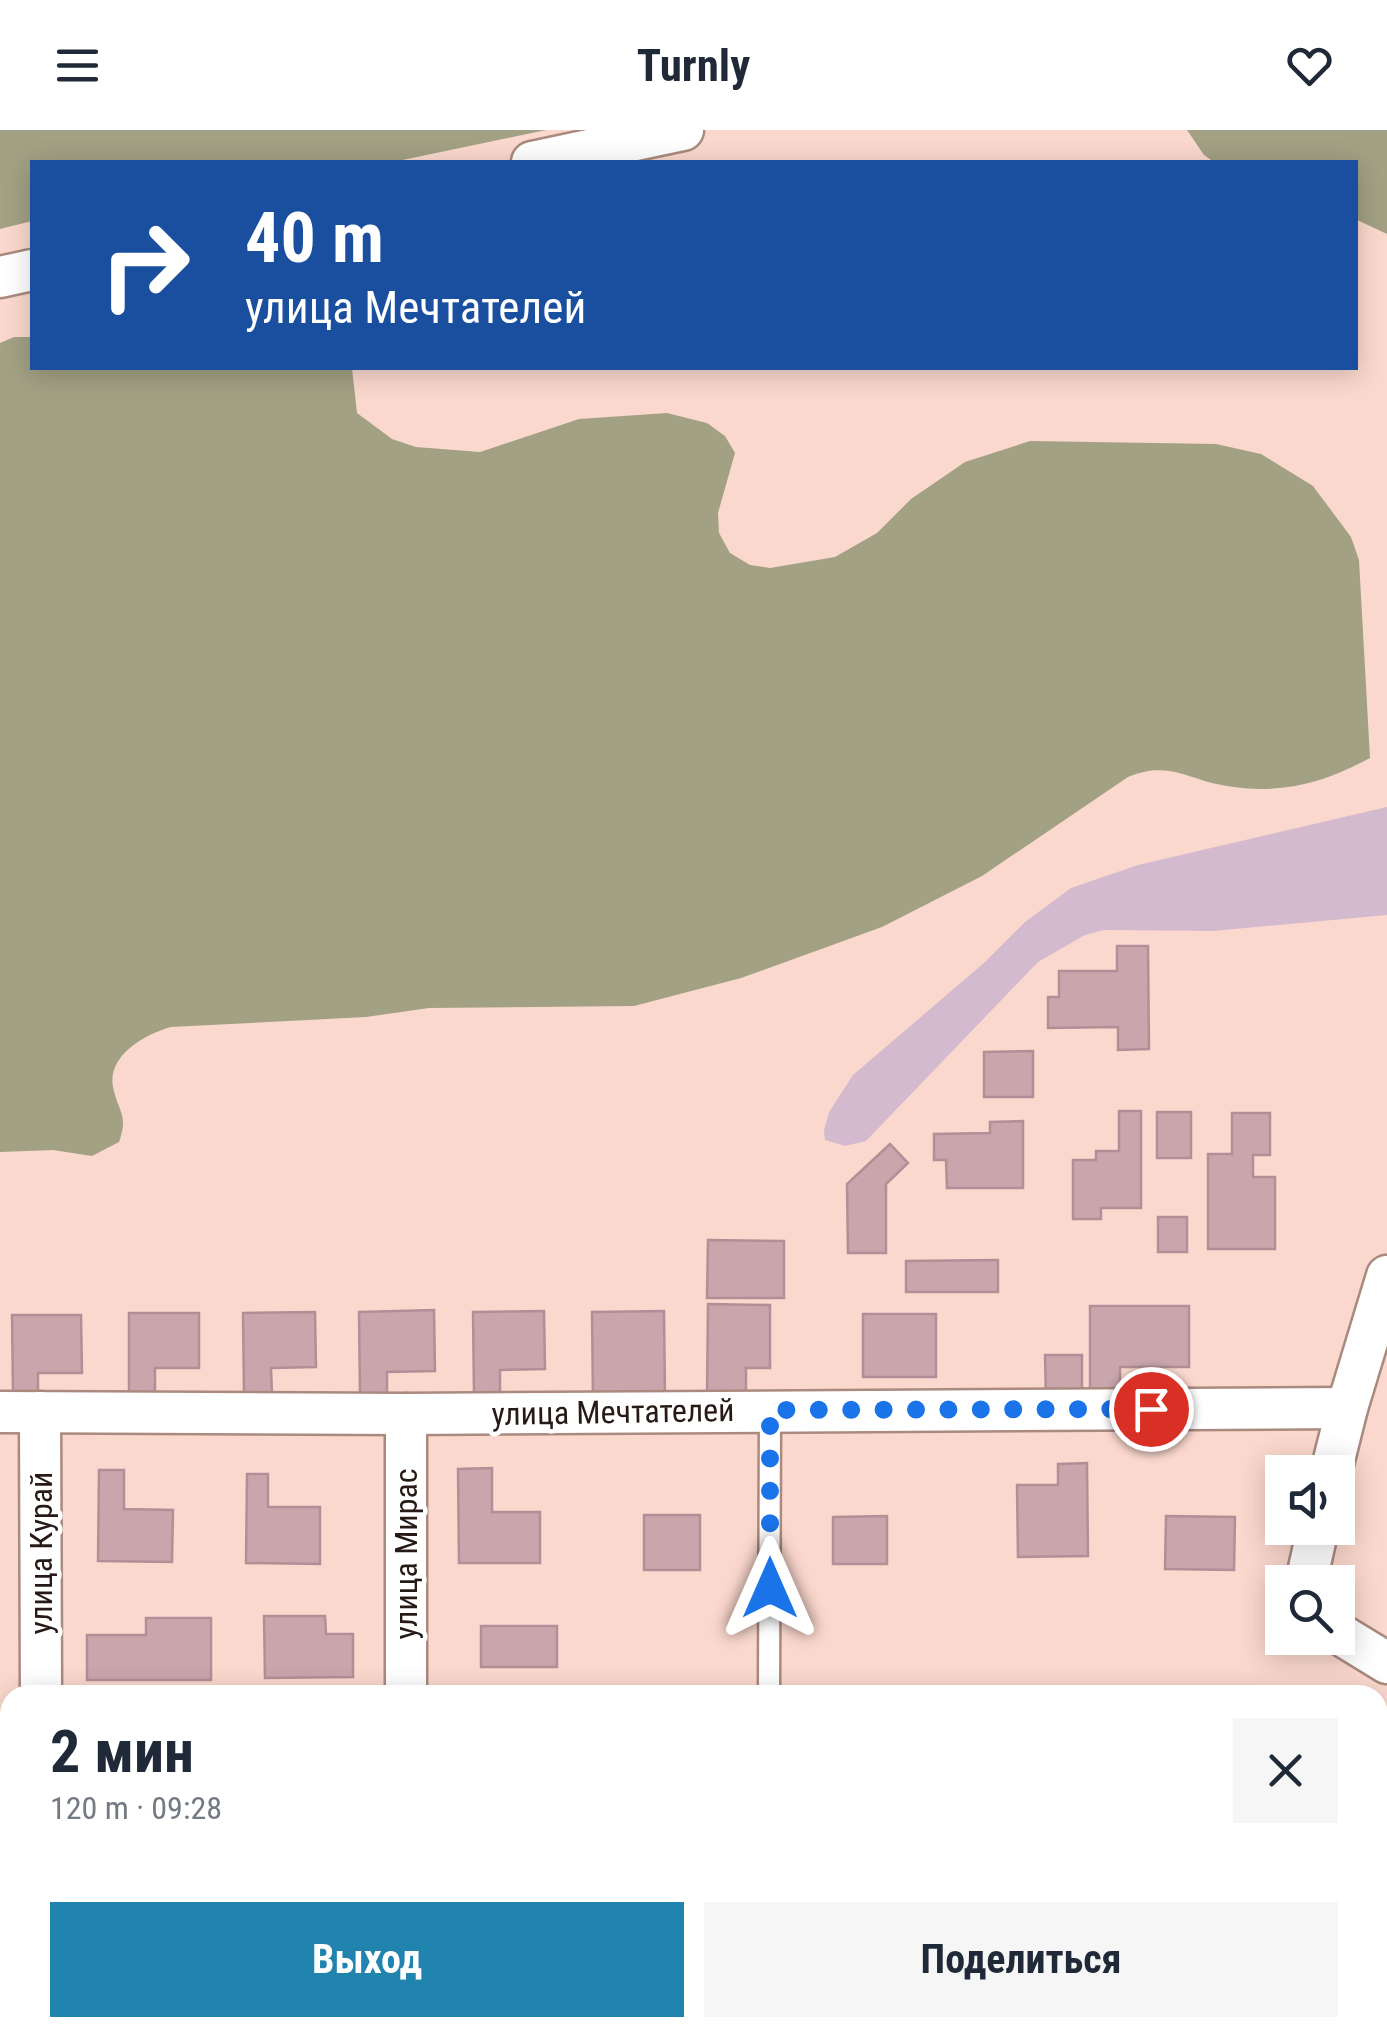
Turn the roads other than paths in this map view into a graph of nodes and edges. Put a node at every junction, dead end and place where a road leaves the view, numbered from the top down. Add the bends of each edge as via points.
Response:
1 (683, 130) edge
2 (541, 160) edge
3 (30, 270) edge
4 (0, 277) edge
5 (1387, 1276) edge
6 (1347, 1408) junction
7 (770, 1410) junction
8 (0, 1412) edge
9 (40, 1412) junction
10 (406, 1414) junction
11 (1336, 1455) edge
12 (1355, 1643) edge
13 (1387, 1663) edge
14 (41, 1685) edge
15 (406, 1685) edge
16 (769, 1685) edge

1 - 2 street
3 - 4 street
5 - 6 street
6 - 7 street, улица Мечтателей
6 - 11 street
7 - 10 street, улица Мечтателей
7 - 16 lane
8 - 9 street, улица Мечтателей
9 - 10 street, улица Мечтателей
9 - 14 street, улица Курай
10 - 15 street, улица Мирас
12 - 13 street

